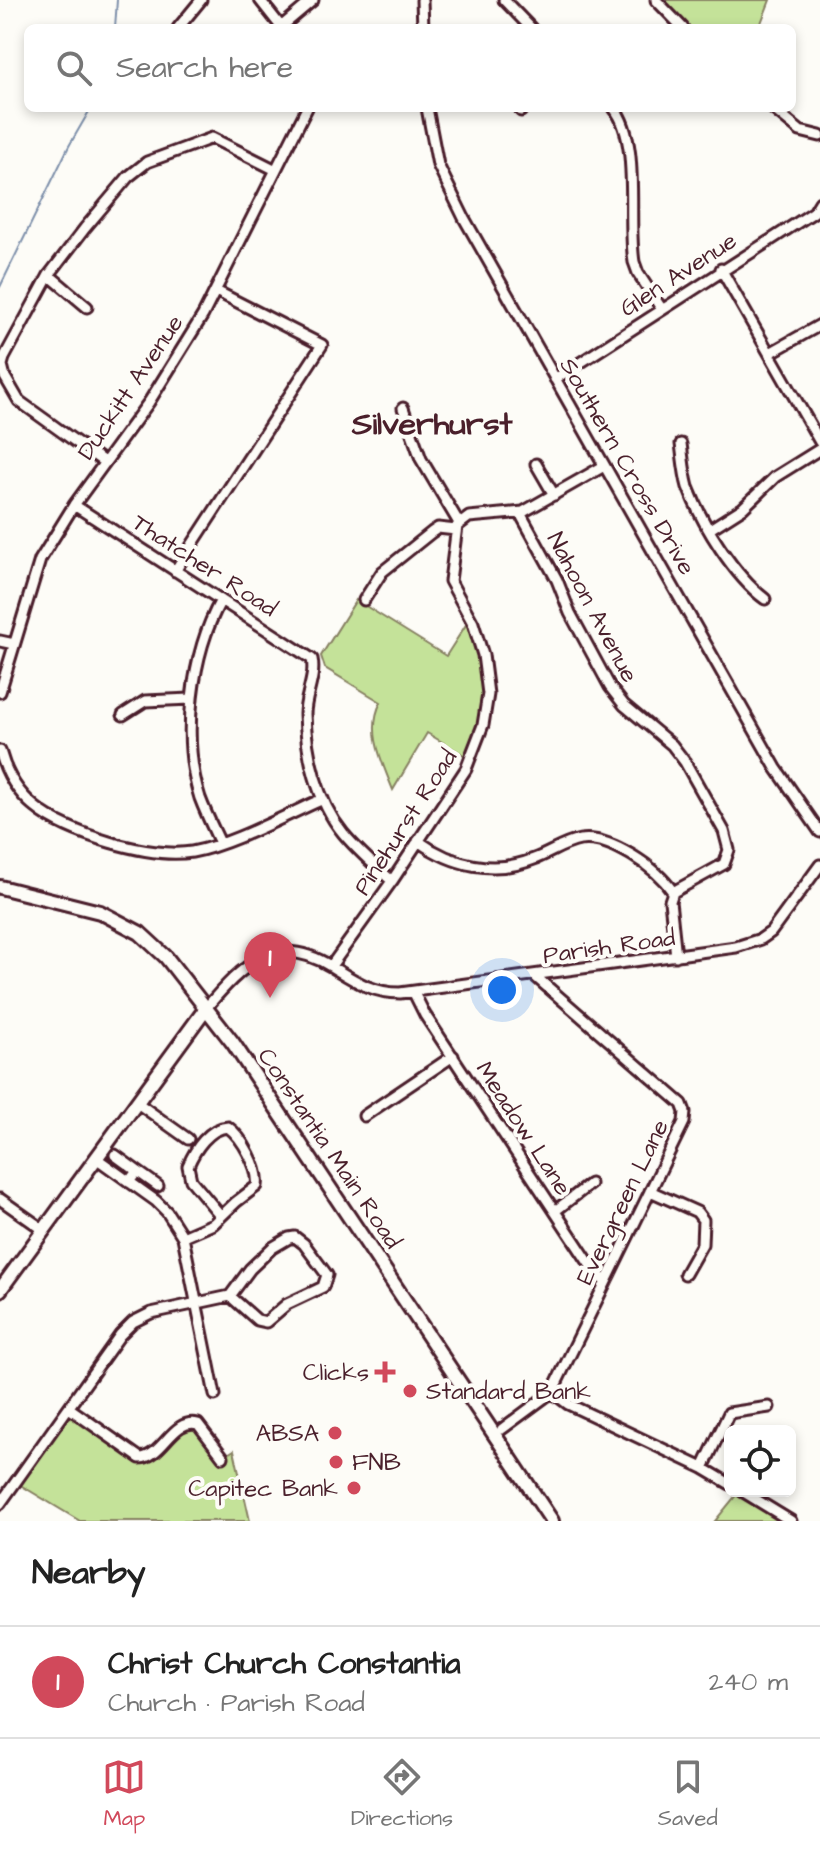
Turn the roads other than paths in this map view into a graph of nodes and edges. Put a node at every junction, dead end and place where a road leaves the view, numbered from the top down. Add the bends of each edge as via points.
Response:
1 (201, 0) edge
2 (260, 0) edge
3 (313, 0) edge
4 (422, 0) edge
5 (504, 0) edge
6 (656, 0) edge
7 (181, 24) edge
8 (279, 24) edge
9 (286, 24) edge
10 (423, 24) edge
11 (527, 24) edge
12 (679, 24) edge
13 (305, 112) edge
14 (428, 112) edge
15 (617, 112) edge
16 (777, 112) edge
17 (820, 136) edge
18 (276, 170) junction
19 (820, 202) edge
20 (721, 269) junction
21 (49, 275) junction
22 (216, 291) junction
23 (87, 307) dead end
24 (661, 308) junction
25 (820, 325) edge
26 (770, 353) junction
27 (555, 379) junction
28 (403, 408) dead end
29 (820, 442) edge
30 (681, 444) dead end
31 (820, 449) edge
32 (104, 462) junction
33 (536, 464) dead end
34 (604, 466) junction
35 (554, 495) junction
36 (74, 505) junction
37 (520, 513) junction
38 (457, 527) junction
39 (710, 529) junction
40 (175, 571) junction
41 (765, 599) dead end
42 (221, 600) junction
43 (364, 600) dead end
44 (0, 641) edge
45 (14, 644) junction
46 (0, 692) edge
47 (191, 699) junction
48 (123, 715) dead end
49 (0, 751) edge
50 (323, 799) junction
51 (820, 832) edge
52 (418, 841) junction
53 (220, 843) junction
54 (820, 865) edge
55 (392, 881) junction
56 (0, 887) edge
57 (673, 892) junction
58 (676, 956) junction
59 (331, 966) junction
60 (553, 974) junction
61 (536, 977) junction
62 (552, 991) junction
63 (414, 993) junction
64 (206, 1008) junction
65 (453, 1056) junction
66 (136, 1102) junction
67 (364, 1116) dead end
68 (188, 1139) dead end
69 (115, 1155) dead end
70 (96, 1158) junction
71 (137, 1171) junction
72 (129, 1182) junction
73 (590, 1184) dead end
74 (158, 1186) dead end
75 (650, 1191) junction
76 (0, 1199) edge
77 (555, 1211) junction
78 (221, 1216) junction
79 (44, 1230) junction
80 (183, 1237) junction
81 (685, 1274) dead end
82 (605, 1282) junction
83 (0, 1290) edge
84 (230, 1296) junction
85 (197, 1303) junction
86 (552, 1392) junction
87 (215, 1395) dead end
88 (769, 1407) dead end
89 (69, 1408) junction
90 (502, 1429) dead end
91 (223, 1457) dead end
92 (703, 1468) junction
93 (724, 1480) edge
94 (752, 1497) edge
95 (0, 1504) edge
96 (552, 1521) edge
97 (791, 1521) edge

1 - 7 street
2 - 8 street
3 - 9 street
4 - 10 street
5 - 11 street
6 - 12 street
13 - 18 street, Duckitt Avenue
14 - 27 street, Southern Cross Drive via 446,184
15 - 24 street via 628,141 635,266
16 - 17 street via 800,131
18 - 21 street via 212,138 147,162 105,203
18 - 22 street, Duckitt Avenue
19 - 20 street, Glen Avenue via 814,212
20 - 24 street, Glen Avenue
20 - 26 street
21 - 23 street
21 - 32 street via 4,358 3,370 19,401
22 - 32 street, Duckitt Avenue via 167,375
22 - 40 street via 322,345
24 - 27 street, Glen Avenue
25 - 26 street
26 - 29 street
27 - 34 street, Southern Cross Drive
28 - 38 street via 421,459
30 - 39 street via 687,484
31 - 39 street
32 - 36 street, Duckitt Avenue
33 - 35 street
34 - 35 street
34 - 51 street, Southern Cross Drive via 776,768
35 - 37 street
36 - 40 street, Thatcher Road
36 - 45 street, Duckitt Avenue via 36,566
37 - 38 street via 469,517
37 - 57 street, Nahoon Avenue via 610,687 679,754 724,831 729,850 724,864
38 - 43 street via 432,532 382,572
38 - 52 street, Pinehurst Road via 450,581 473,623 488,694 472,757
39 - 41 street via 732,567
40 - 42 street, Thatcher Road
42 - 47 street via 202,642
42 - 50 street, Thatcher Road via 313,661 305,730
44 - 45 street
45 - 46 street, Duckitt Avenue
47 - 48 street via 145,701
47 - 53 street via 197,783
49 - 53 street via 20,791 55,821 150,852 181,854
50 - 53 street
50 - 55 street via 344,834
52 - 55 street, Pinehurst Road
52 - 57 street via 457,862 497,867 571,842 596,840 650,866
54 - 58 street, Parish Road via 783,920 761,939
55 - 59 street, Pinehurst Road
56 - 64 main road, Constantia Main Road via 88,908 127,925 166,957
57 - 58 street
58 - 60 street, Parish Road
59 - 63 street, Parish Road via 369,989
59 - 64 street, Parish Road via 298,953 265,956 238,972
60 - 61 street, Parish Road
60 - 62 street
61 - 62 street, Evergreen Lane
61 - 63 street, Parish Road
62 - 75 street, Evergreen Lane via 682,1104 684,1122
63 - 65 street, Meadow Lane
64 - 66 main road
64 - 96 main road, Constantia Main Road
65 - 67 street
65 - 77 street, Meadow Lane
66 - 68 street
66 - 70 main road
69 - 71 street
70 - 72 street
70 - 79 main road
71 - 72 street
71 - 74 street
72 - 80 street via 167,1212
73 - 77 street
75 - 81 street via 697,1212 703,1220 702,1244
75 - 82 street, Evergreen Lane
76 - 79 street
77 - 82 street, Meadow Lane
78 - 78 street via 258,1181 228,1127 209,1134 188,1166 191,1180
78 - 80 street via 208,1228
79 - 83 main road
80 - 85 street
82 - 86 street, Evergreen Lane
84 - 84 street via 256,1263 289,1238 299,1239 327,1275 323,1287 287,1304 266,1322
84 - 85 street
85 - 87 street
85 - 89 street via 133,1322
86 - 90 street, Evergreen Lane
86 - 92 street
88 - 92 street via 729,1413
89 - 91 street via 140,1458 190,1422 198,1424
89 - 95 street
92 - 93 street
94 - 97 street

